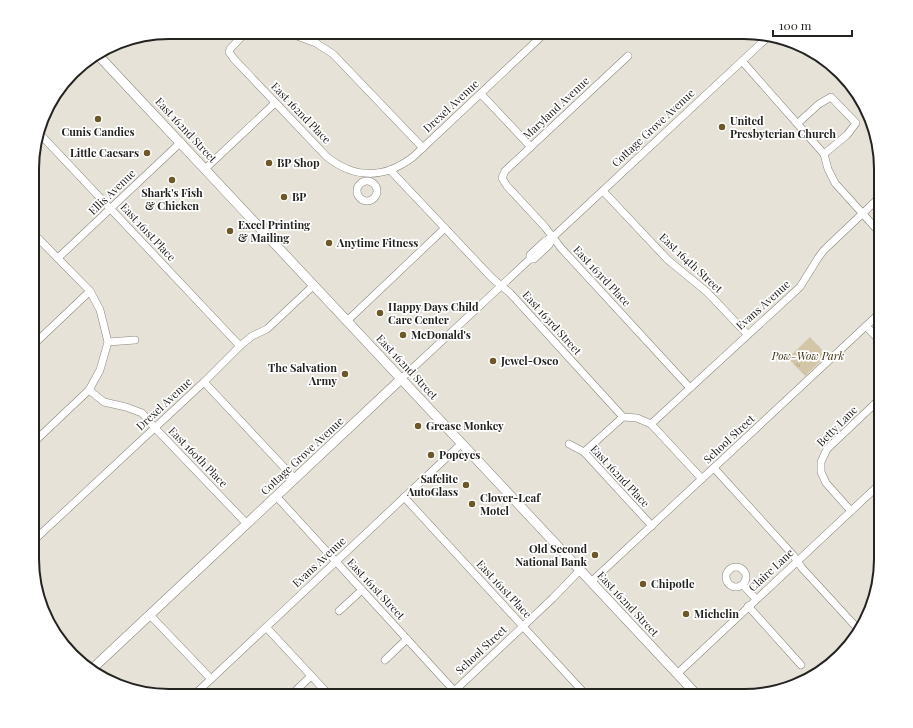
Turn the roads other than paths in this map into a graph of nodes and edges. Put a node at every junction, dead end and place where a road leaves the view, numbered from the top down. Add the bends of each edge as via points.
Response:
1 (239, 39) edge
2 (305, 39) edge
3 (539, 39) edge
4 (764, 40) edge
5 (628, 56) dead end
6 (101, 58) edge
7 (742, 61) junction
8 (481, 94) junction
9 (275, 102) junction
10 (798, 123) junction
11 (43, 137) edge
12 (181, 142) junction
13 (531, 147) junction
14 (422, 148) junction
15 (824, 154) junction
16 (206, 168) junction
17 (390, 170) junction
18 (368, 174) junction
19 (502, 178) joint
20 (368, 181) dead end
21 (603, 191) junction
22 (874, 202) edge
23 (111, 208) junction
24 (862, 213) junction
25 (874, 226) edge
26 (445, 228) junction
27 (553, 237) junction
28 (40, 240) edge
29 (58, 258) junction
30 (314, 285) junction
31 (501, 286) junction
32 (90, 291) junction
33 (874, 319) edge
34 (347, 321) junction
35 (866, 326) junction
36 (747, 334) junction
37 (874, 335) edge
38 (39, 339) edge
39 (134, 340) dead end
40 (108, 342) junction
41 (240, 346) junction
42 (401, 380) junction
43 (204, 382) junction
44 (690, 388) junction
45 (89, 390) junction
46 (874, 405) edge
47 (623, 417) junction
48 (651, 424) junction
49 (155, 428) junction
50 (39, 437) edge
51 (461, 444) junction
52 (569, 444) dead end
53 (584, 452) junction
54 (714, 468) junction
55 (295, 479) junction
56 (702, 479) junction
57 (874, 490) edge
58 (276, 496) junction
59 (404, 497) junction
60 (851, 511) junction
61 (247, 524) junction
62 (652, 526) junction
63 (39, 536) edge
64 (797, 560) junction
65 (336, 561) junction
66 (580, 570) junction
67 (591, 582) junction
68 (742, 585) dead end
69 (362, 590) junction
70 (756, 599) junction
71 (748, 606) junction
72 (339, 611) dead end
73 (150, 614) junction
74 (523, 626) junction
75 (855, 626) edge
76 (266, 627) junction
77 (407, 639) junction
78 (385, 660) dead end
79 (801, 665) dead end
80 (95, 666) edge
81 (677, 674) junction
82 (311, 676) junction
83 (211, 679) junction
84 (200, 689) edge
85 (297, 689) edge
86 (323, 689) edge
87 (450, 689) edge
88 (459, 689) edge
89 (581, 689) edge
90 (691, 689) edge

1 - 9 street, East 162nd Place via 229,52
2 - 14 street via 333,54
3 - 8 street, Drexel Avenue
4 - 7 street, Cottage Grove Avenue
5 - 13 street, Maryland Avenue
6 - 12 main road, East 162nd Street
7 - 10 street
7 - 21 street, Cottage Grove Avenue
8 - 13 street
8 - 14 street, Drexel Avenue
9 - 16 street
9 - 18 street, East 162nd Place via 326,156 352,170
10 - 15 street
10 - 15 street via 831,97 856,123 847,135
11 - 23 street, East 161st Place
12 - 16 main road, East 162nd Street
12 - 23 street, Ellis Avenue
13 - 19 street, Maryland Avenue via 505,171
14 - 17 street, Drexel Avenue via 407,162
15 - 24 street via 835,183
16 - 30 main road, East 162nd Street
17 - 18 street, Drexel Avenue
17 - 26 street, East 163rd Street
18 - 20 street
19 - 27 street, East 163rd Place
21 - 27 street, Cottage Grove Avenue
21 - 36 street, East 164th Street via 668,260 707,292
22 - 24 street, Evans Avenue
23 - 29 street, Ellis Avenue
23 - 41 street, East 161st Place
24 - 25 street
24 - 36 street, Evans Avenue via 821,254 800,287
26 - 31 street, East 163rd Street
26 - 34 street
27 - 31 street, Cottage Grove Avenue via 530,255 530,259
27 - 44 street, East 163rd Place
28 - 29 street
29 - 32 street
30 - 34 main road, East 162nd Street
30 - 41 street, Drexel Avenue via 267,329 252,336
31 - 42 street, Cottage Grove Avenue
31 - 47 street, East 163rd Street
32 - 38 street
32 - 40 street via 100,310
33 - 35 street, School Street
34 - 42 main road, East 162nd Street
35 - 37 street
35 - 54 street, School Street
36 - 44 street, Evans Avenue
39 - 40 street
40 - 45 street via 100,370
41 - 43 street, Drexel Avenue
42 - 51 main road, East 162nd Street
42 - 55 main road, Cottage Grove Avenue
43 - 49 street, Drexel Avenue
43 - 55 street
44 - 48 street, Evans Avenue
45 - 49 street, East 160th Place via 104,402 142,413
45 - 50 street
46 - 60 street, Betty Lane via 827,449 821,462 821,472 826,483
47 - 48 street via 637,418
47 - 53 street
48 - 56 street
49 - 61 street, East 160th Place
49 - 63 street, Drexel Avenue
51 - 59 street, Evans Avenue
51 - 66 main road, East 162nd Street
52 - 53 street, East 162nd Place
53 - 62 street, East 162nd Place
54 - 56 street, School Street
54 - 64 street
55 - 58 main road, Cottage Grove Avenue
56 - 62 street, School Street
57 - 60 street, Claire Lane
58 - 61 main road, Cottage Grove Avenue
58 - 65 street, East 161st Street
59 - 65 street, Evans Avenue
59 - 74 street, East 161st Place
60 - 64 street, Claire Lane
61 - 73 main road, Cottage Grove Avenue
62 - 67 street, School Street
64 - 70 street, Claire Lane
64 - 75 street
65 - 69 street, East 161st Street
65 - 76 street, Evans Avenue
66 - 67 main road, East 162nd Street
66 - 74 street, School Street
67 - 81 main road, East 162nd Street
68 - 70 street
69 - 72 street
69 - 77 street, East 161st Street
70 - 71 street, Claire Lane
71 - 79 street
71 - 81 street, Claire Lane
73 - 80 main road, Cottage Grove Avenue
73 - 83 street
74 - 88 street, School Street
74 - 89 street, East 161st Place
76 - 82 street
76 - 83 street, Evans Avenue
77 - 78 street
77 - 87 street, East 161st Street
81 - 90 main road, East 162nd Street
82 - 85 street
82 - 86 street
83 - 84 street, Evans Avenue

